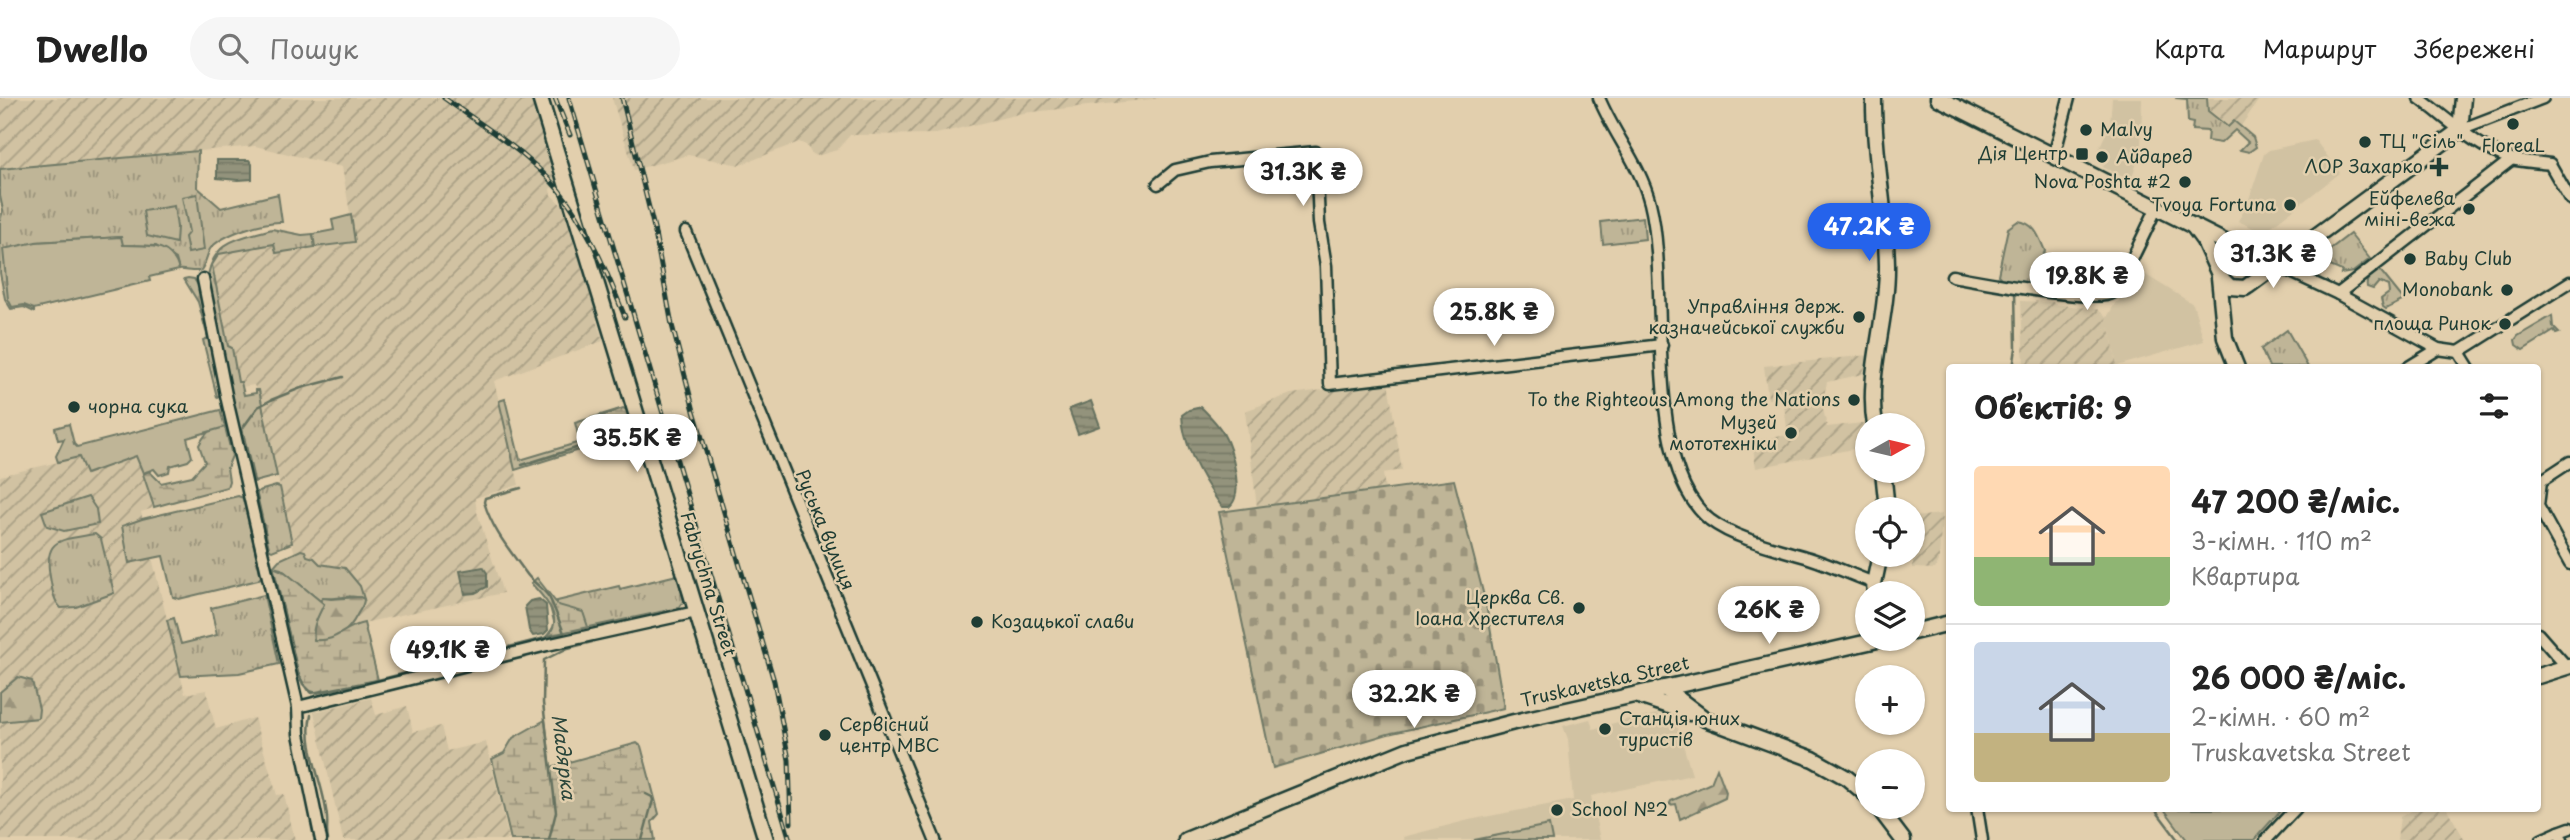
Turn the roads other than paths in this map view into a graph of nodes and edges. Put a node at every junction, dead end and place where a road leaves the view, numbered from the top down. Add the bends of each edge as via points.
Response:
1 (540, 98) edge
2 (1599, 98) edge
3 (1874, 98) edge
4 (1938, 98) edge
5 (2069, 98) edge
6 (2419, 98) edge
7 (2463, 98) edge
8 (2543, 98) edge
9 (2460, 130) junction
10 (2053, 156) junction
11 (2512, 159) junction
12 (1158, 184) dead end
13 (2570, 199) edge
14 (2157, 207) junction
15 (2190, 222) junction
16 (686, 232) dead end
17 (2245, 252) junction
18 (2278, 266) junction
19 (2219, 274) junction
20 (1952, 276) dead end
21 (203, 279) dead end
22 (2570, 282) edge
23 (2246, 287) junction
24 (2337, 294) junction
25 (2223, 320) junction
26 (1662, 345) junction
27 (2438, 349) junction
28 (2459, 352) junction
29 (2235, 364) edge
30 (2414, 364) edge
31 (2466, 364) edge
32 (1874, 413) edge
33 (2570, 462) edge
34 (2541, 477) edge
35 (2541, 511) edge
36 (2570, 564) edge
37 (1860, 581) edge
38 (696, 612) junction
39 (1946, 624) edge
40 (1925, 629) edge
41 (2541, 637) edge
42 (1855, 645) edge
43 (2569, 666) edge
44 (2541, 675) edge
45 (1684, 683) junction
46 (1664, 688) junction
47 (1635, 695) junction
48 (298, 707) junction
49 (1696, 713) junction
50 (1855, 785) edge
51 (1978, 812) edge
52 (2291, 812) edge
53 (1887, 819) edge
54 (2570, 828) edge
55 (2560, 836) edge
56 (320, 840) edge
57 (766, 840) edge
58 (935, 840) edge
59 (1186, 840) edge
60 (1903, 840) edge
61 (1982, 840) edge
62 (2266, 840) edge
63 (2541, 840) edge

1 - 38 street, Fabrychna Street
2 - 26 street via 1639,172 1649,202
3 - 32 street via 1887,265 1884,320 1871,393
4 - 10 street
5 - 10 street
6 - 9 street
7 - 9 street
8 - 9 street
9 - 11 street
9 - 18 street
10 - 14 street
11 - 13 street via 2550,164
11 - 24 street
12 - 26 street via 1175,170 1210,162 1316,152 1330,384
14 - 15 street
14 - 20 street via 2112,293 2105,296
15 - 17 street
15 - 19 street
16 - 58 street, Руська вулиця
17 - 18 street
17 - 19 street via 2225,255
17 - 23 street via 2256,262 2257,271
18 - 23 street
18 - 24 street
19 - 23 street via 2230,287
19 - 25 street
21 - 48 street
22 - 28 street
23 - 25 street
24 - 27 street
25 - 29 street
26 - 37 street via 1672,448 1683,483 1700,511 1728,531 1824,563
27 - 28 street
27 - 30 street
28 - 31 street
33 - 34 street
35 - 36 street
38 - 48 street
38 - 57 street, Fabrychna Street
39 - 40 street
41 - 43 street
42 - 45 street, Truskavetska Street
43 - 44 street
45 - 46 street, Truskavetska Street
45 - 49 street
46 - 47 street, Truskavetska Street
46 - 49 street
47 - 49 street
47 - 59 street, Truskavetska Street via 1407,750
48 - 56 street
49 - 50 street via 1813,760
51 - 61 street
52 - 62 street
53 - 60 street
54 - 55 street
55 - 63 street

